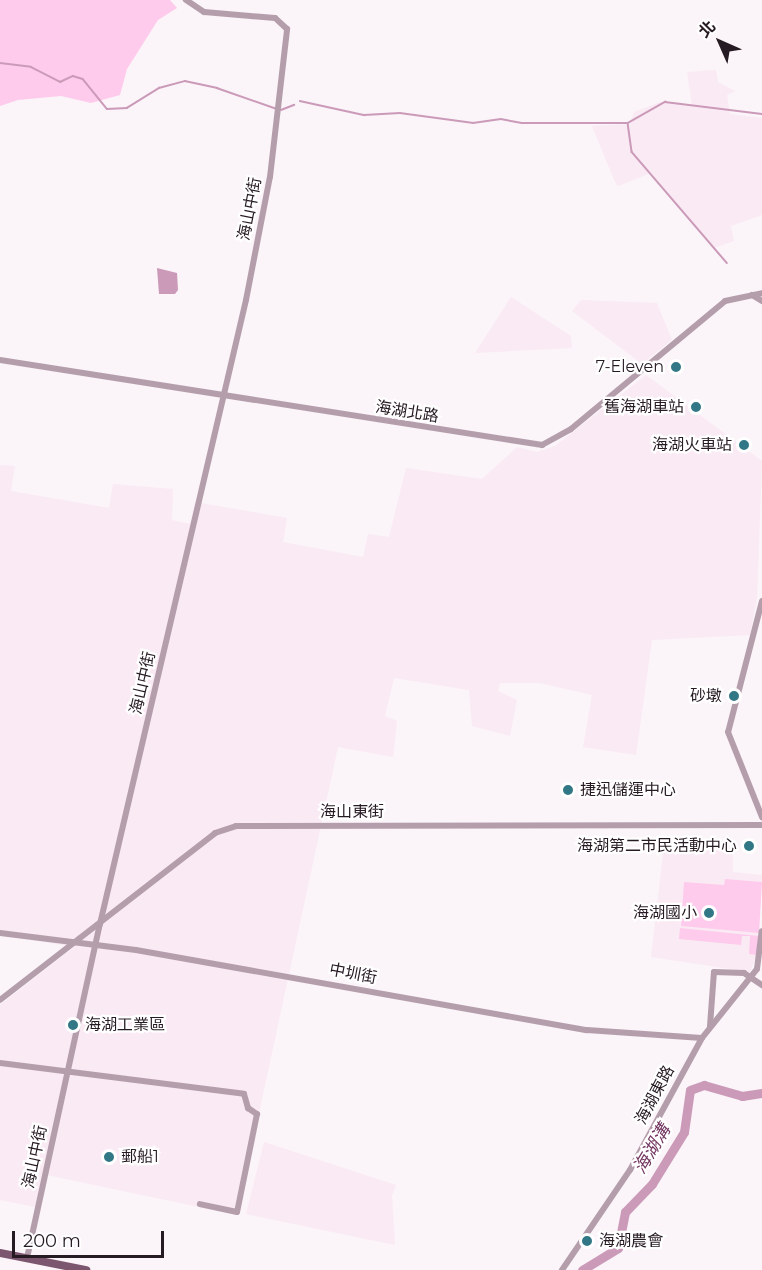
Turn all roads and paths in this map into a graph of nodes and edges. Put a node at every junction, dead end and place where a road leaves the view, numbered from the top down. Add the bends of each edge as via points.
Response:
1 (186, 0) edge
2 (762, 293) edge
3 (752, 294) junction
4 (762, 301) edge
5 (0, 360) edge
6 (224, 396) junction
7 (762, 601) edge
8 (762, 817) edge
9 (762, 825) edge
10 (100, 924) junction
11 (762, 931) edge
12 (0, 933) edge
13 (72, 945) junction
14 (94, 947) junction
15 (752, 977) junction
16 (762, 985) edge
17 (0, 1000) edge
18 (710, 1026) junction
19 (702, 1038) junction
20 (0, 1063) edge
21 (66, 1072) junction
22 (200, 1204) dead end
23 (0, 1252) edge
24 (27, 1258) junction
25 (86, 1270) edge
26 (562, 1270) edge

1 - 6 street, 海山中街 via 204,12 264,15 283,22 287,29 270,177
2 - 3 street, 海湖北路
3 - 4 street
3 - 6 street, 海湖北路 via 725,301 571,429 542,445
5 - 6 street, 海湖北路
6 - 10 street, 海山中街
7 - 8 street via 728,732
9 - 10 street, 海山東街 via 236,826 215,834
10 - 13 street, 海山東街
10 - 14 street, 海山中街
11 - 15 street, 海湖東路 via 761,954
12 - 13 street, 中圳街
13 - 14 street, 中圳街
13 - 17 street, 海山東街
14 - 19 street, 中圳街 via 136,950 587,1030
14 - 21 street, 海山中街
15 - 16 street
15 - 18 street, 海湖東路
15 - 18 street via 714,972
18 - 19 street, 海湖東路
19 - 26 street, 海湖東路 via 630,1170
20 - 21 street
21 - 22 street via 244,1094 248,1108 257,1114 237,1212
21 - 24 street, 海山中街
23 - 24 main road
24 - 25 main road

